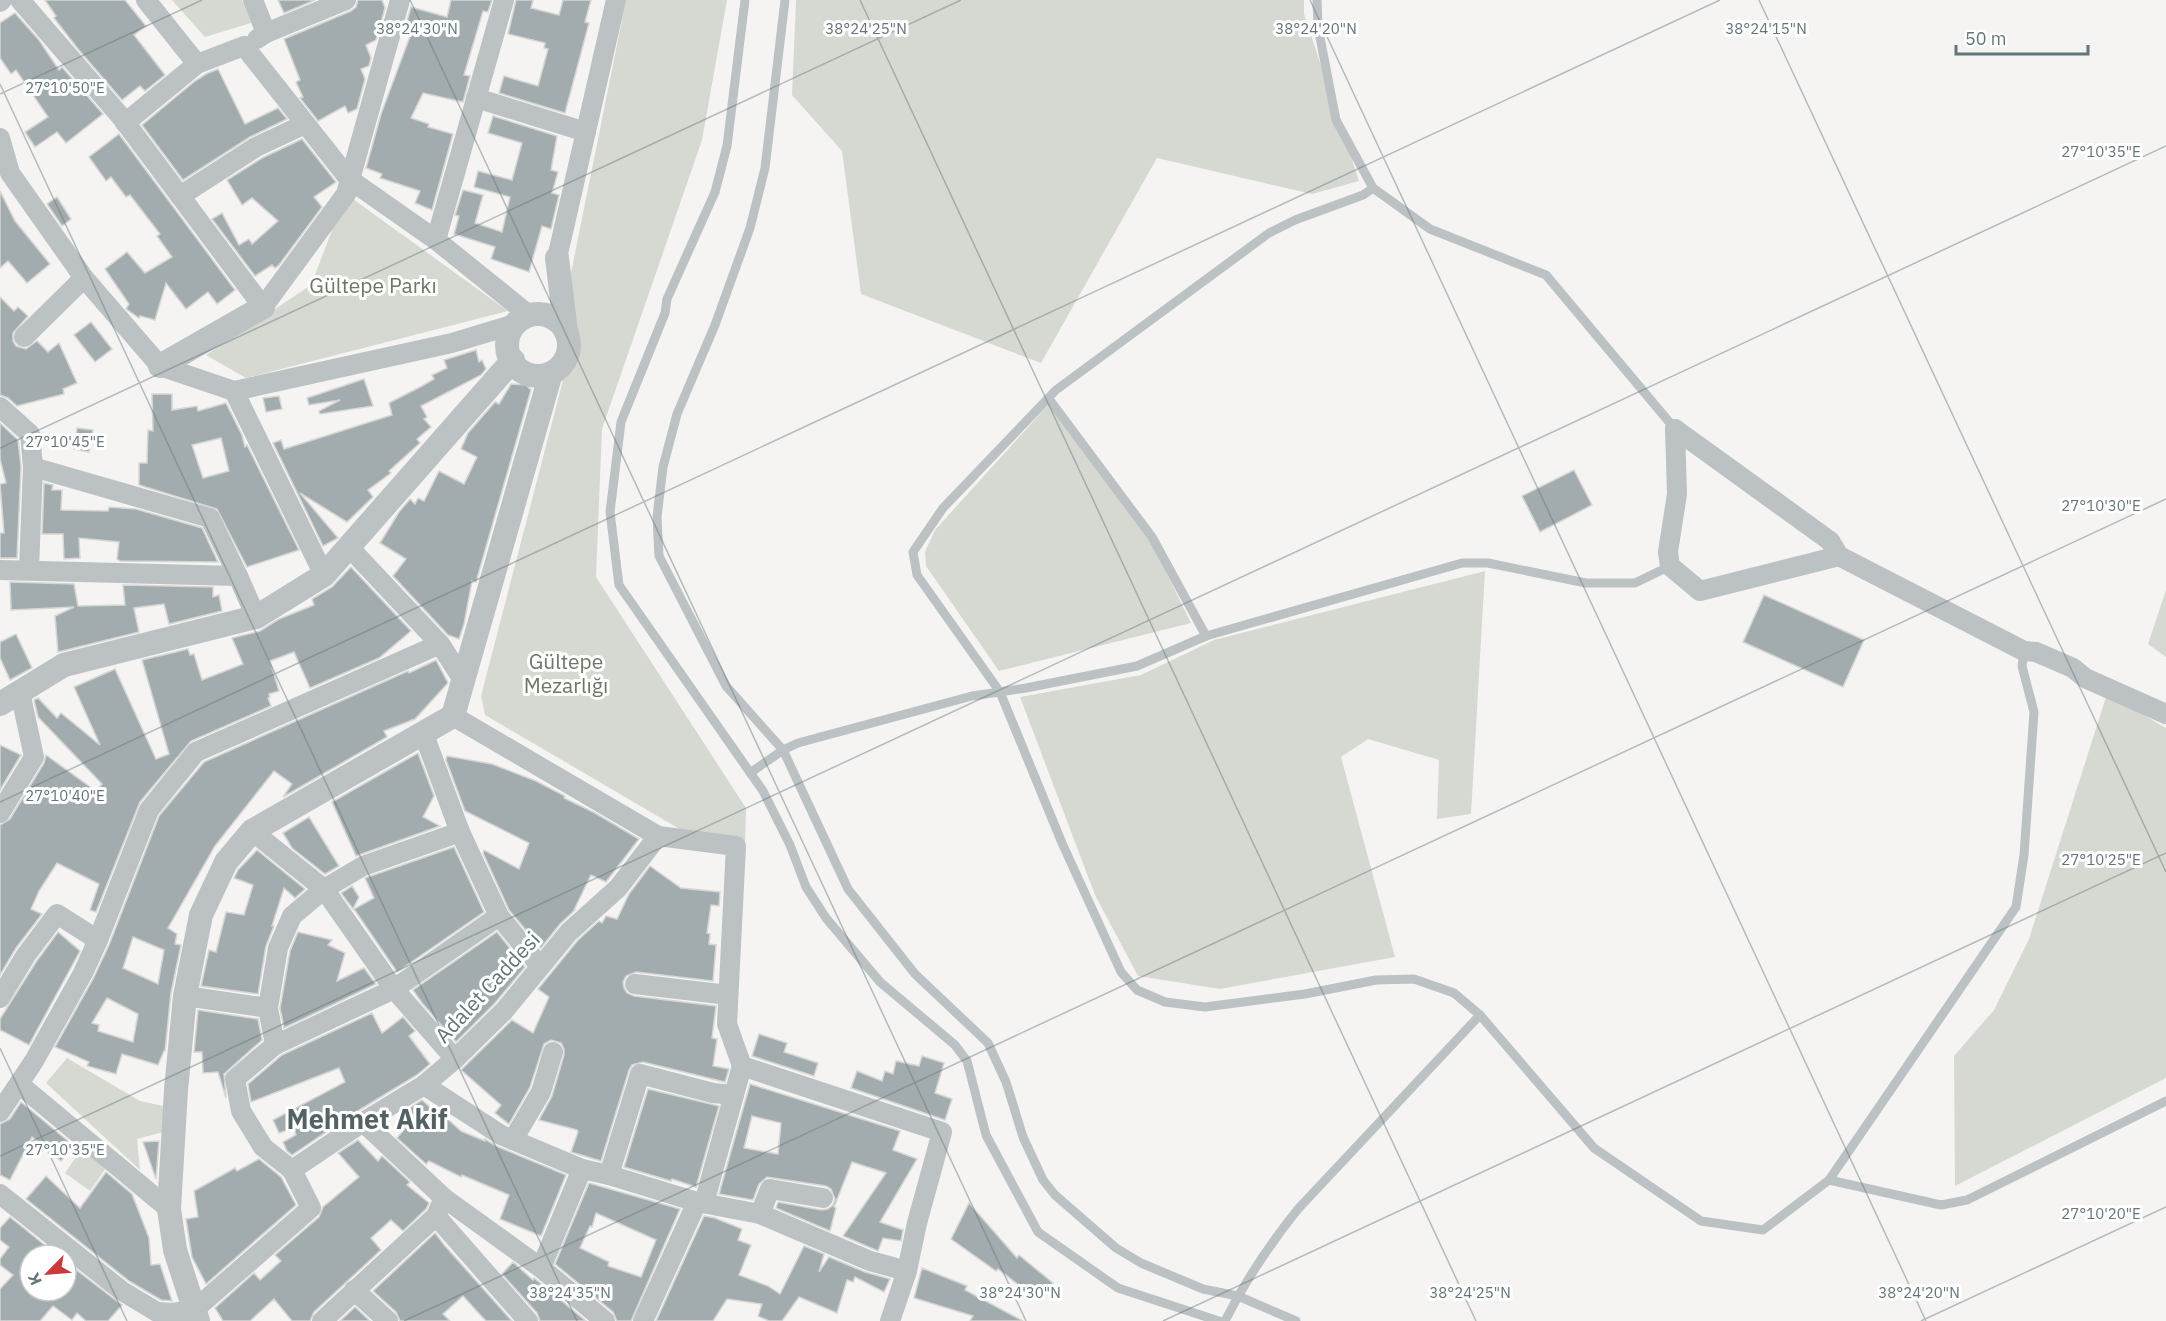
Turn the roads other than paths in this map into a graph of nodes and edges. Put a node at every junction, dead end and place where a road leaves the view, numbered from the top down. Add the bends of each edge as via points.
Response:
1 (20, 0) edge
2 (146, 0) edge
3 (253, 0) edge
4 (346, 0) edge
5 (400, 0) edge
6 (504, 0) edge
7 (616, 0) edge
8 (745, 0) edge
9 (784, 0) edge
10 (1317, 0) edge
11 (266, 33) junction
12 (244, 46) junction
13 (197, 64) junction
14 (476, 98) junction
15 (126, 123) junction
16 (305, 124) junction
17 (586, 132) junction
18 (0, 138) edge
19 (5, 178) edge
20 (349, 179) junction
21 (1373, 188) junction
22 (180, 196) junction
23 (436, 240) junction
24 (557, 258) junction
25 (84, 278) junction
26 (263, 307) junction
27 (527, 318) junction
28 (566, 332) junction
29 (24, 337) dead end
30 (513, 360) junction
31 (160, 366) junction
32 (551, 373) junction
33 (234, 391) junction
34 (1049, 399) junction
35 (0, 407) edge
36 (1675, 429) junction
37 (33, 467) junction
38 (348, 546) junction
39 (1839, 556) junction
40 (1670, 566) junction
41 (29, 569) junction
42 (0, 570) edge
43 (324, 574) junction
44 (238, 576) junction
45 (256, 617) junction
46 (1206, 636) junction
47 (441, 644) junction
48 (2024, 651) junction
49 (463, 680) junction
50 (1000, 692) junction
51 (10, 698) edge
52 (2166, 714) edge
53 (453, 716) junction
54 (423, 732) junction
55 (783, 750) junction
56 (750, 773) junction
57 (0, 813) edge
58 (252, 831) junction
59 (460, 832) junction
60 (658, 836) junction
61 (324, 889) junction
62 (499, 916) junction
63 (98, 940) junction
64 (540, 966) junction
65 (634, 984) dead end
66 (394, 989) junction
67 (728, 995) junction
68 (185, 996) junction
69 (0, 998) edge
70 (268, 1008) junction
71 (1480, 1015) junction
72 (275, 1045) junction
73 (554, 1052) dead end
74 (455, 1059) junction
75 (742, 1066) junction
76 (19, 1084) junction
77 (424, 1085) junction
78 (734, 1095) junction
79 (2166, 1101) edge
80 (0, 1112) edge
81 (363, 1122) junction
82 (513, 1140) junction
83 (582, 1169) junction
84 (292, 1170) junction
85 (609, 1175) junction
86 (1829, 1180) junction
87 (0, 1194) edge
88 (823, 1198) dead end
89 (701, 1202) junction
90 (440, 1207) junction
91 (169, 1209) junction
92 (760, 1214) junction
93 (541, 1268) junction
94 (907, 1271) junction
95 (354, 1290) junction
96 (1238, 1296) junction
97 (196, 1315) edge
98 (322, 1321) edge
99 (388, 1321) edge
100 (528, 1321) edge
101 (605, 1321) edge
102 (643, 1321) edge
103 (890, 1321) edge
104 (1219, 1321) edge
105 (1225, 1321) edge
106 (1296, 1321) edge

1 - 15 street
2 - 13 street
3 - 11 street
4 - 11 street
5 - 20 street
6 - 14 street
7 - 17 street
8 - 56 lane via 727,146 715,192 667,299 665,313 621,422 610,512 619,585
9 - 55 lane via 765,168 750,228 677,414 663,467 657,517 659,556 726,686
10 - 21 lane via 1318,27 1336,120
11 - 12 street
12 - 13 street
12 - 16 street
13 - 15 street
14 - 17 street
14 - 23 street
15 - 22 street
16 - 20 street
16 - 22 street via 246,153
17 - 24 street
18 - 19 street
19 - 25 street
20 - 23 street
20 - 26 street via 346,194
21 - 34 lane via 1269,233
21 - 36 lane via 1430,229 1546,275
22 - 26 street
23 - 27 street
24 - 27 street
24 - 28 street
25 - 29 street
25 - 31 street
26 - 31 street
27 - 28 street via 555,319
27 - 30 street via 507,340
27 - 33 street via 452,343
28 - 32 street via 565,360
30 - 32 street via 515,366 532,375
30 - 38 street
31 - 33 street
32 - 49 street
33 - 43 street
34 - 46 lane via 1152,537
34 - 50 lane via 943,508 913,552 917,575
35 - 37 street via 30,434
36 - 39 street via 1830,541
36 - 40 street via 1677,494 1668,552
37 - 41 street
37 - 44 street via 210,518
38 - 43 street
38 - 47 street
39 - 40 street via 1700,591
39 - 48 street
40 - 46 lane via 1635,583 1586,583 1488,563 1462,563
41 - 42 street
41 - 44 street
43 - 45 street
44 - 45 street
45 - 51 street via 63,665
46 - 50 lane via 1137,666
47 - 49 street
47 - 63 street via 196,752 149,810
48 - 52 street via 2073,668 2085,678
48 - 86 lane via 2022,666 2034,712 2024,855 2016,907
49 - 53 street
50 - 55 lane via 798,742
50 - 71 lane via 1120,972 1137,990 1165,1002 1205,1007 1376,980 1414,979 1454,993
51 - 57 street via 34,757
53 - 54 street
53 - 60 street
54 - 58 street
54 - 59 street
55 - 56 lane
55 - 96 lane via 848,889 915,974 988,1043 1006,1082 1023,1137 1043,1180 1055,1195 1116,1248 1141,1263 1203,1289
56 - 104 lane via 763,790 806,887 826,918 880,982 956,1045 967,1061 986,1135 1038,1232 1118,1288
58 - 61 street
58 - 68 street via 226,862 201,915
59 - 61 street via 363,866
59 - 62 street
60 - 64 street, Adalet Caddesi via 618,888 569,932
60 - 67 street via 736,846
61 - 66 street
61 - 70 street via 292,916 278,948
62 - 64 street
62 - 66 street
63 - 69 street via 57,914
63 - 76 street
64 - 74 street, Adalet Caddesi via 504,1011
65 - 67 street
66 - 72 street
66 - 74 street
67 - 75 street via 728,1024
68 - 70 street
68 - 91 street
70 - 72 street
71 - 86 lane via 1594,1148 1701,1221 1763,1230
71 - 96 lane via 1298,1209
72 - 84 street via 235,1079 241,1111 263,1148
73 - 82 street via 542,1092
74 - 77 street, Adalet Caddesi
75 - 78 street
75 - 94 street via 942,1132
76 - 80 street
76 - 91 street
77 - 81 street, Adalet Caddesi
77 - 82 street
78 - 85 street via 640,1074
78 - 89 street
79 - 86 lane via 1967,1200 1941,1205
81 - 84 street, Adalet Caddesi
81 - 90 street
82 - 83 street
83 - 85 street
83 - 93 street
84 - 97 street via 311,1208
85 - 89 street
87 - 97 street via 122,1291 157,1312
88 - 92 street via 770,1189
89 - 92 street
89 - 102 street
90 - 93 street
90 - 95 street
90 - 100 street
91 - 97 street via 175,1250
92 - 94 street via 870,1261
93 - 101 street
94 - 103 street
95 - 98 street
95 - 99 street
96 - 105 lane
96 - 106 lane

